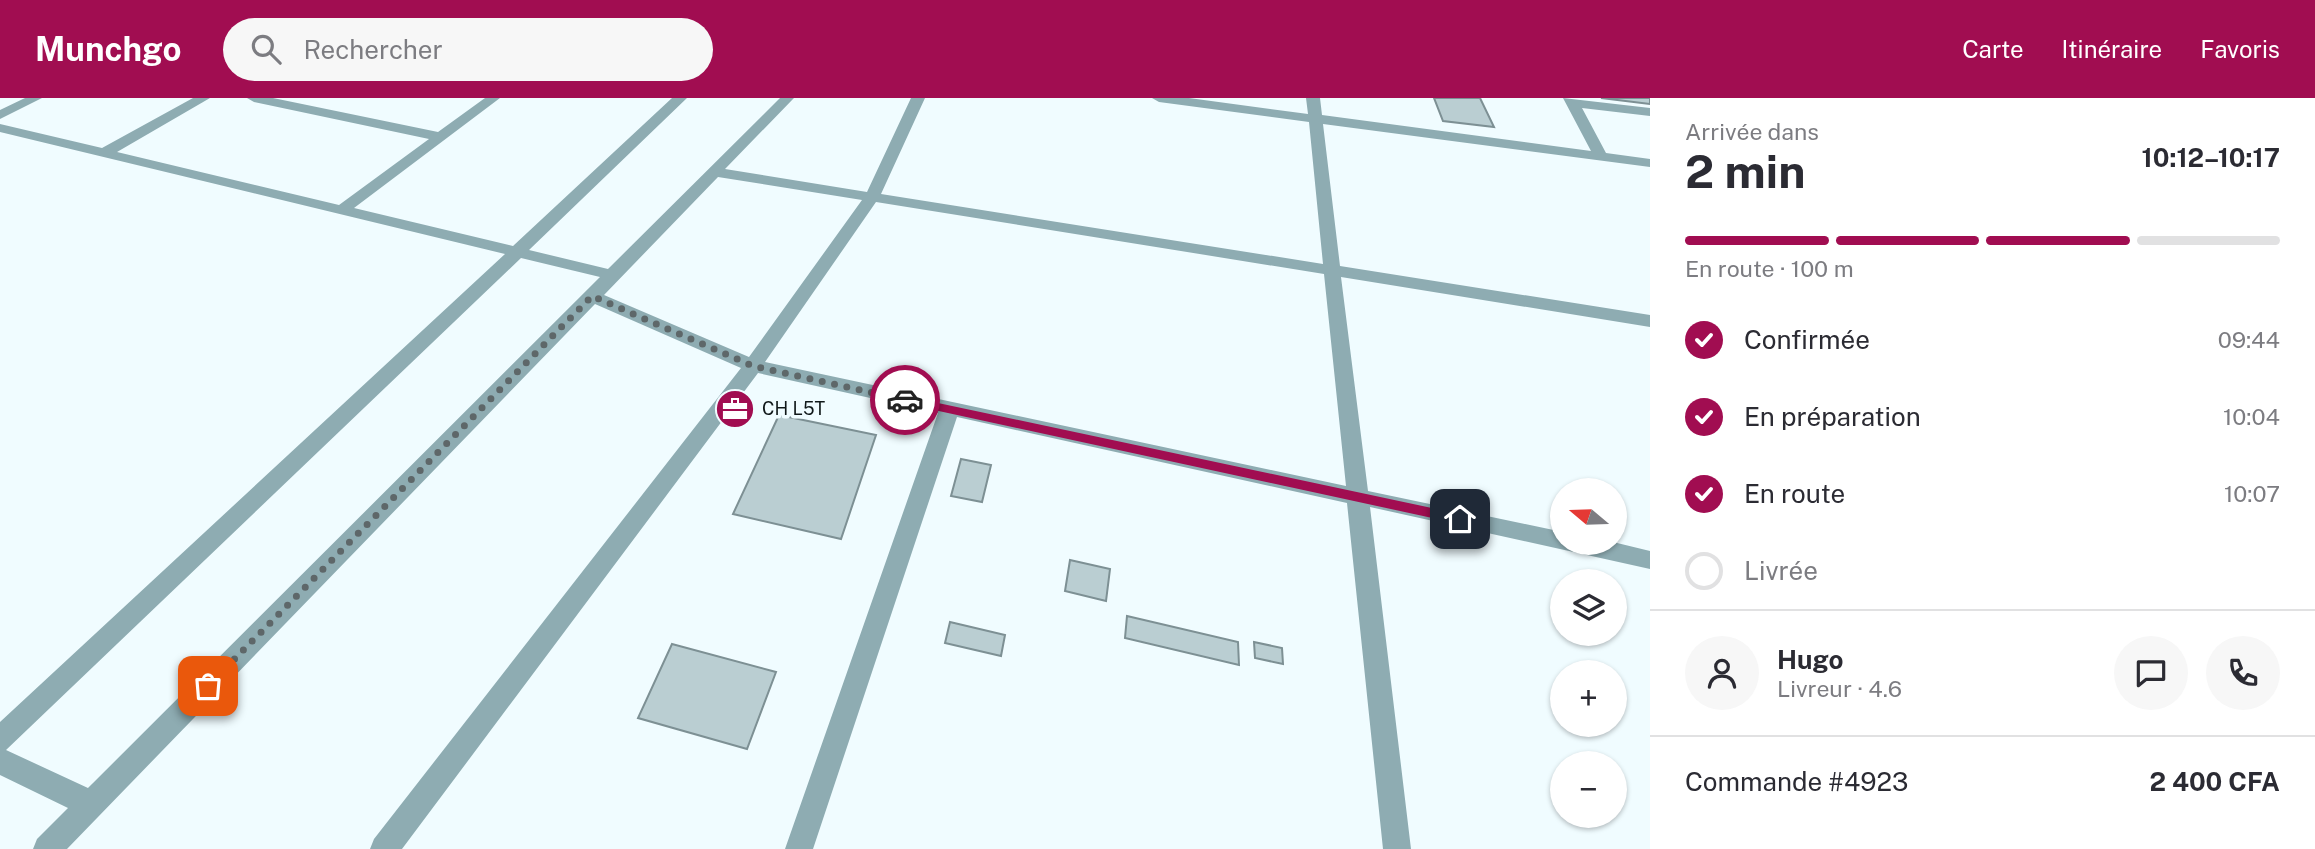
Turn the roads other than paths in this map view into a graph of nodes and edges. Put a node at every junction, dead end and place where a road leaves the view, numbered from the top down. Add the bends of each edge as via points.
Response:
1 (35, 98) edge
2 (203, 98) edge
3 (254, 98) edge
4 (493, 98) edge
5 (680, 98) edge
6 (787, 98) edge
7 (918, 98) edge
8 (1158, 98) edge
9 (1571, 100) edge
10 (1314, 108) edge
11 (1650, 112) edge
12 (0, 115) edge
13 (0, 128) edge
14 (440, 137) junction
15 (104, 153) junction
16 (1601, 157) junction
17 (1650, 163) edge
18 (714, 172) junction
19 (872, 197) junction
20 (342, 210) junction
21 (517, 252) junction
22 (1332, 269) junction
23 (613, 275) junction
24 (592, 296) junction
25 (1650, 321) edge
26 (753, 366) junction
27 (949, 410) junction
28 (1358, 497) junction
29 (1550, 538) edge
30 (1628, 555) edge
31 (1650, 560) edge
32 (0, 740) edge
33 (0, 761) edge
34 (91, 804) junction
35 (47, 849) edge
36 (384, 849) edge
37 (799, 849) edge
38 (1397, 849) edge

1 - 12 street
2 - 15 street
3 - 14 street
4 - 14 street
5 - 21 street
6 - 18 street
7 - 19 street
8 - 10 street
9 - 11 street
9 - 16 street
10 - 16 street
10 - 22 street
13 - 15 street
14 - 20 street
15 - 20 street
16 - 17 street
18 - 19 street
18 - 23 street
19 - 22 street
19 - 26 street
20 - 21 street
21 - 23 street
21 - 32 street
22 - 25 street
22 - 28 street
23 - 24 street
24 - 26 street
24 - 34 street
26 - 27 street
26 - 36 street
27 - 28 street
27 - 37 street
28 - 29 street
28 - 38 street
30 - 31 street
33 - 34 street
34 - 35 street

